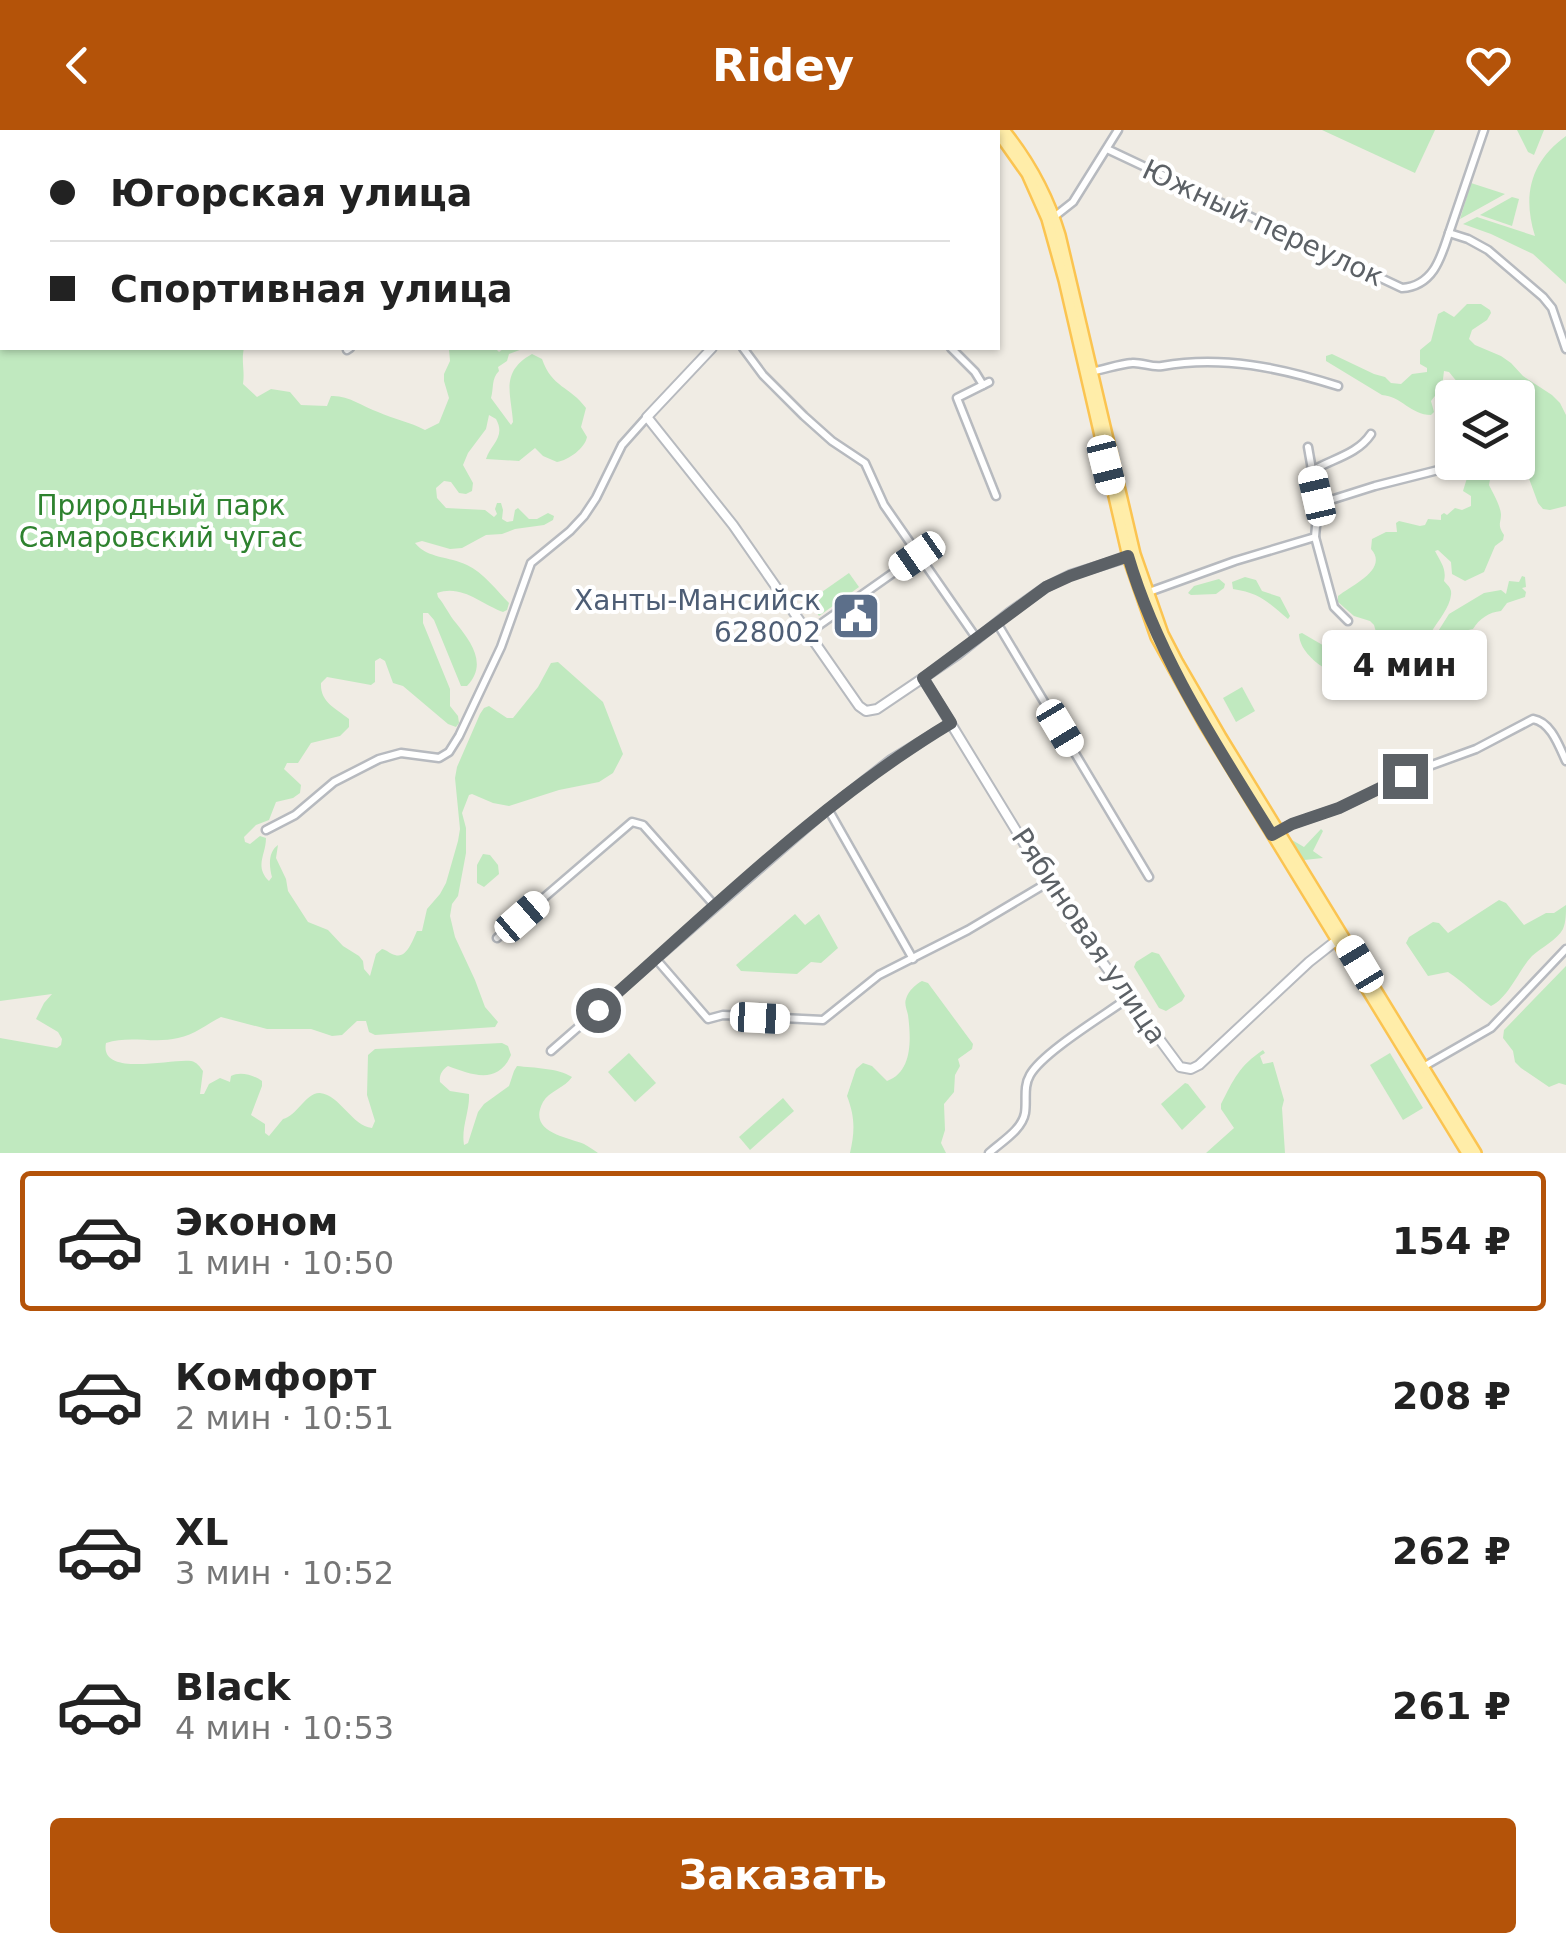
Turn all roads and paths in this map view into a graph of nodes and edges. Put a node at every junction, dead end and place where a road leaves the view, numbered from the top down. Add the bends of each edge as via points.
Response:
1 (1004, 130) edge
2 (1118, 130) edge
3 (1484, 130) edge
4 (1000, 136) edge
5 (1107, 149) junction
6 (1051, 218) junction
7 (1449, 233) junction
8 (1566, 349) edge
9 (710, 350) edge
10 (744, 350) edge
11 (953, 350) edge
12 (1090, 372) junction
13 (1338, 386) dead end
14 (647, 417) junction
15 (1371, 434) dead end
16 (1308, 448) dead end
17 (1435, 471) edge
18 (1312, 472) junction
19 (996, 496) dead end
20 (1318, 504) junction
21 (1315, 538) junction
22 (1132, 555) junction
23 (917, 556) junction
24 (1144, 594) junction
25 (1348, 621) dead end
26 (997, 622) junction
27 (808, 633) junction
28 (977, 639) junction
29 (923, 678) junction
30 (951, 723) junction
31 (1566, 761) edge
32 (828, 809) junction
33 (266, 830) dead end
34 (1276, 833) junction
35 (1149, 876) dead end
36 (1047, 883) junction
37 (715, 906) junction
38 (497, 938) dead end
39 (1340, 938) junction
40 (1566, 949) edge
41 (913, 958) junction
42 (656, 959) junction
43 (1128, 998) junction
44 (551, 1051) dead end
45 (1420, 1069) junction
46 (1451, 1120) junction
47 (989, 1153) edge
48 (1466, 1153) edge
49 (1476, 1153) edge

1 - 6 main road via 1033,170
2 - 5 street, Южный переулок
3 - 7 street
4 - 6 main road
5 - 6 street, Южный переулок via 1073,202
5 - 7 street, Южный переулок via 1402,288 1434,271
6 - 12 main road
7 - 8 street via 1488,250 1544,297
9 - 14 street
10 - 23 street via 804,416 866,463 880,500
11 - 19 street via 986,384 958,398
12 - 13 street via 1136,362 1229,364
12 - 22 main road
14 - 27 street
14 - 33 street via 618,452 584,516 531,563 501,647 448,752 439,758 401,753 379,759
15 - 18 street
16 - 18 street
17 - 20 street
18 - 20 street
20 - 21 street
21 - 24 street
21 - 25 street via 1334,607
22 - 24 main road
22 - 26 street via 1054,582
23 - 27 street
23 - 28 street
24 - 34 main road via 1170,663
26 - 28 street
26 - 35 street
27 - 29 street via 866,710
28 - 29 street
29 - 30 street, Рябиновая улица
30 - 32 street
30 - 36 street, Рябиновая улица
31 - 34 street via 1546,726 1533,719
32 - 37 street
32 - 41 street
34 - 39 main road
36 - 41 street
36 - 43 street, Рябиновая улица
37 - 38 street via 643,825 632,822
37 - 42 street
39 - 43 street, Рябиновая улица via 1192,1069 1177,1064
39 - 45 main road
40 - 45 street via 1490,1028
41 - 42 street via 818,1020 708,1019
42 - 44 street
43 - 47 street via 1032,1071 1022,1123
45 - 46 main road
46 - 48 main road
46 - 49 main road

